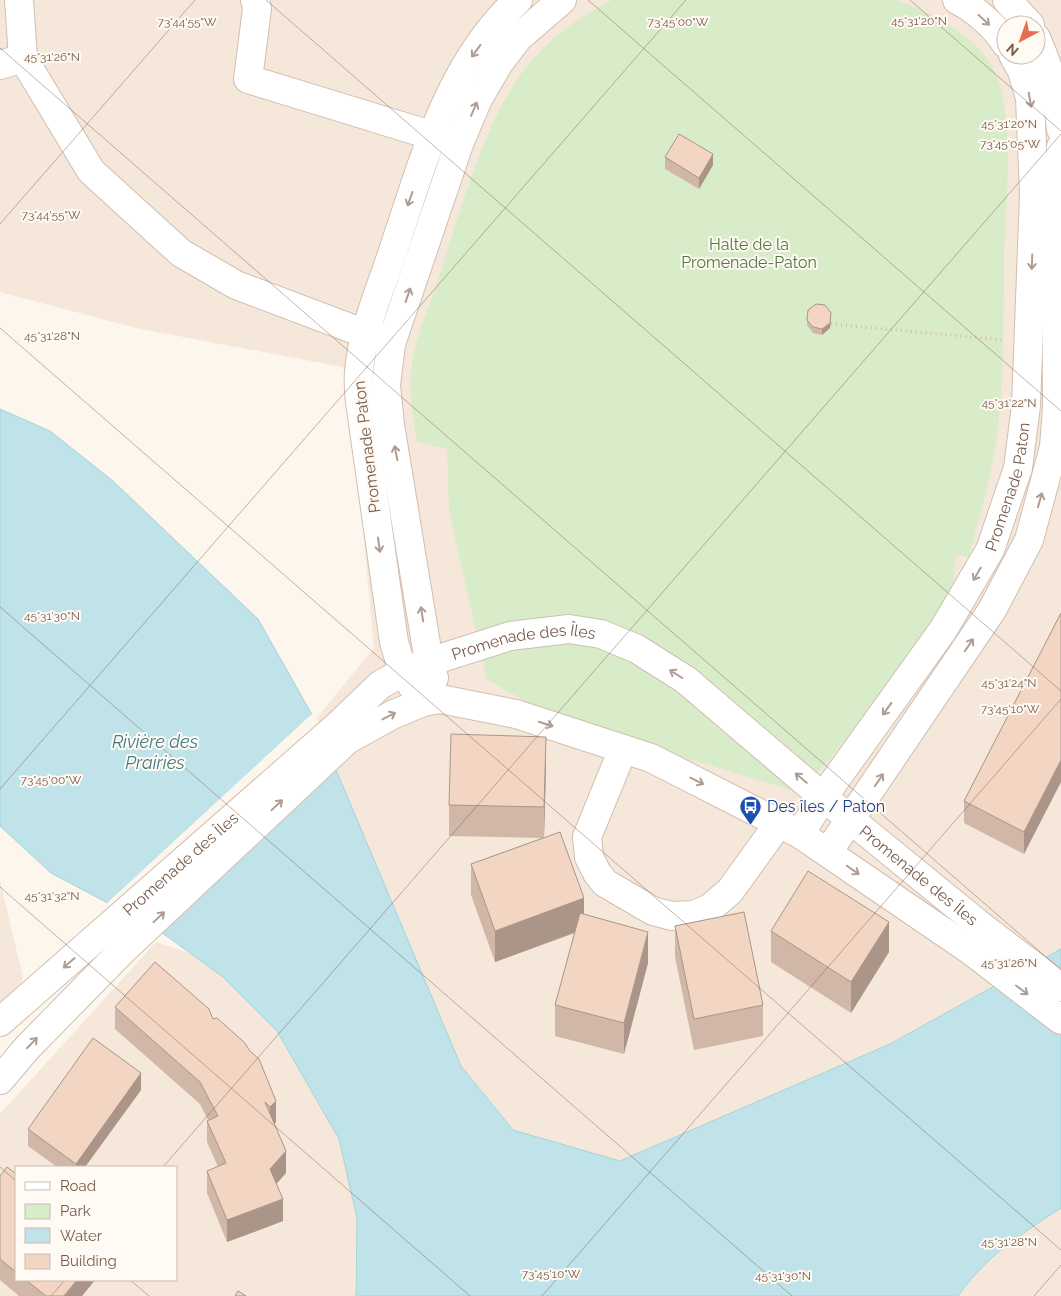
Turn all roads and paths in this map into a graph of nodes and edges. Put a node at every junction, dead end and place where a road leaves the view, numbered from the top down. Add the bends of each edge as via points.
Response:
1 (19, 0) edge
2 (255, 0) edge
3 (518, 0) edge
4 (562, 0) edge
5 (957, 0) edge
6 (1006, 0) edge
7 (1020, 15) edge
8 (508, 29) junction
9 (996, 32) edge
10 (1046, 60) edge
11 (12, 62) edge
12 (1018, 65) edge
13 (1061, 129) edge
14 (433, 135) junction
15 (459, 144) junction
16 (1061, 147) edge
17 (1050, 192) edge
18 (831, 324) edge
19 (366, 334) junction
20 (1029, 342) junction
21 (391, 344) junction
22 (1026, 406) junction
23 (1059, 408) edge
24 (429, 662) junction
25 (403, 672) junction
26 (432, 700) junction
27 (341, 734) junction
28 (623, 749) junction
29 (823, 797) junction
30 (852, 820) junction
31 (789, 829) junction
32 (828, 852) junction
33 (978, 940) junction
34 (114, 941) junction
35 (1061, 987) edge
36 (1061, 1020) edge
37 (0, 1022) edge
38 (0, 1080) edge

1 - 11 street
2 - 14 street via 257,9 248,79
3 - 8 street, Promenade Paton
4 - 8 street, Promenade Paton
5 -> 9 street
6 - 7 street
8 -> 14 street, Promenade Paton via 467,64
15 -> 8 street, Promenade Paton via 478,99 499,63
10 - 13 street via 1058,103
11 - 19 street via 91,171 181,253 236,285
12 -> 17 street, Promenade Paton via 1030,98
14 - 15 street
14 -> 19 street, Promenade Paton
21 -> 15 street, Promenade Paton
16 - 17 street, Promenade Paton
17 -> 20 street, Promenade Paton
17 - 23 street, Promenade Paton
18 - 20 path
19 - 21 street
19 -> 25 street, Promenade Paton via 358,372 360,402 394,642
20 - 22 street, Promenade Paton
24 -> 21 street, Promenade Paton via 390,425 386,385
22 - 23 street
22 -> 29 street, Promenade Paton via 1018,468 990,550 943,630
30 -> 23 street, Promenade Paton via 992,610 1029,540 1054,447
24 - 25 street, Promenade des Îles
24 - 26 street, Promenade Paton
29 -> 24 street, Promenade des Îles via 686,680 637,650 601,634 569,629 510,636
25 - 26 street, Promenade Paton
25 - 27 street, Promenade des Îles via 380,685
27 -> 26 street, Promenade des Îles
26 -> 28 street, Promenade des Îles via 516,714
27 - 34 street, Promenade des Îles
28 -> 31 street, Promenade des Îles via 651,758
28 - 31 street, Promenade Paton via 587,837 589,857 606,882 653,911 672,916 693,915 710,908
29 - 30 street, Promenade des Îles
29 - 31 street, Promenade Paton
30 - 32 street, Promenade Paton
30 - 33 street, Promenade des Îles
31 - 32 street, Promenade des Îles
32 -> 33 street, Promenade des Îles
33 - 35 street, Promenade des Îles
33 -> 36 street, Promenade des Îles
34 -> 37 street, Promenade des Îles
38 -> 34 street, Promenade des Îles

